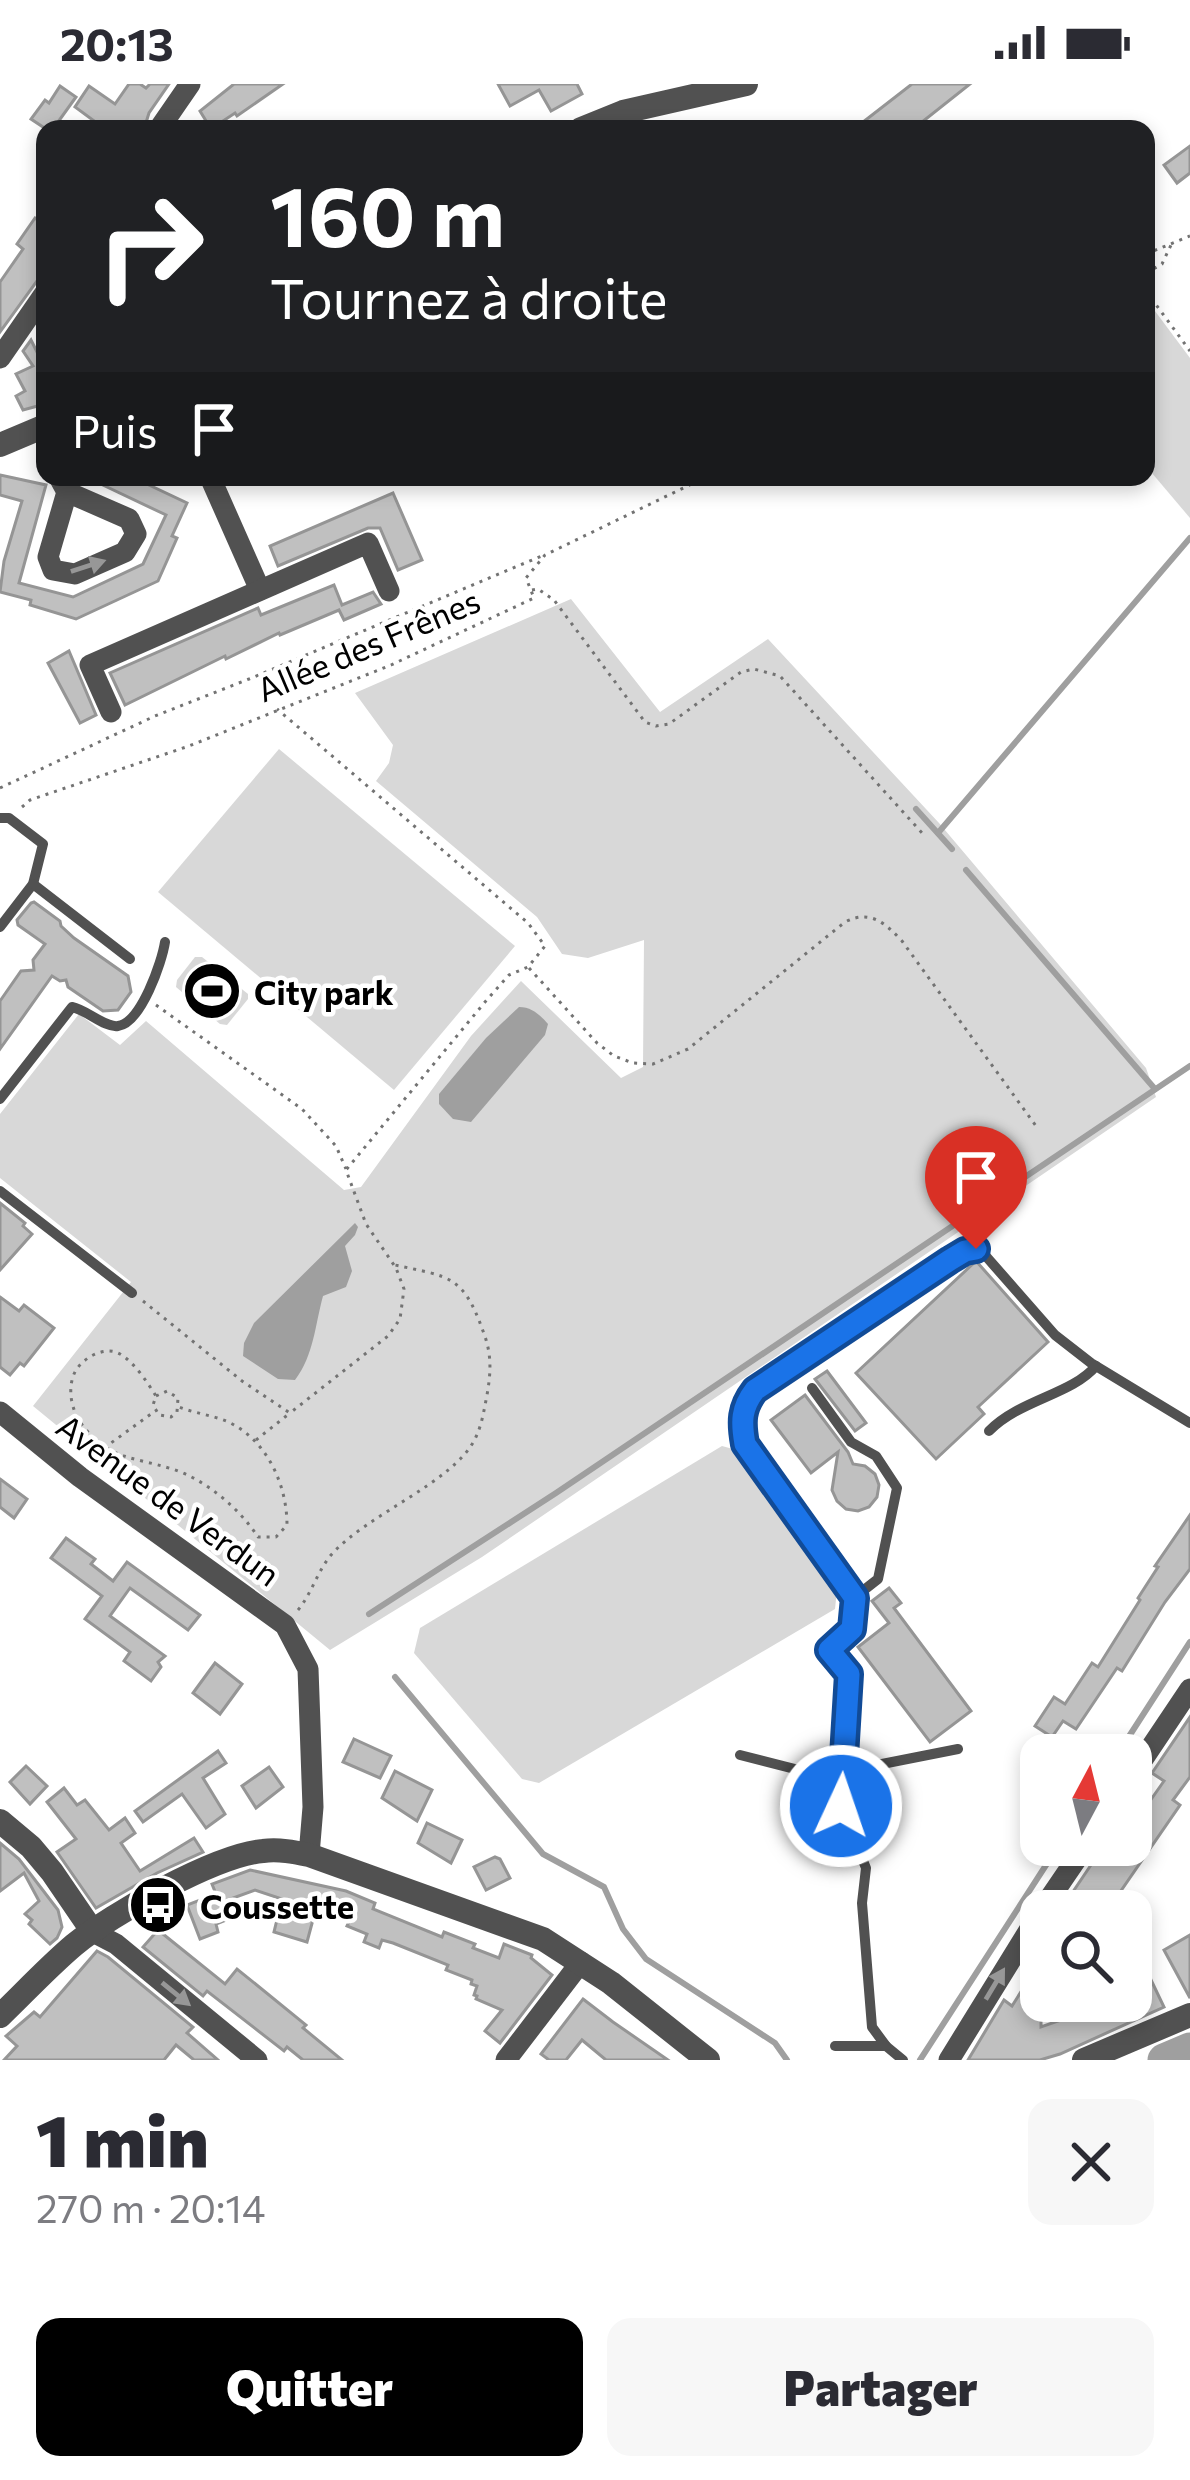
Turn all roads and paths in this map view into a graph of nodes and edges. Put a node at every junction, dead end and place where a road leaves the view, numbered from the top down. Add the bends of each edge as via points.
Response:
1 (190, 84) edge
2 (746, 84) edge
3 (164, 120) edge
4 (603, 120) edge
5 (1190, 236) edge
6 (1172, 244) junction
7 (1155, 251) edge
8 (1155, 268) edge
9 (1155, 303) edge
10 (36, 306) edge
11 (1190, 351) edge
12 (0, 358) edge
13 (36, 435) edge
14 (0, 445) edge
15 (214, 486) edge
16 (687, 486) edge
17 (545, 555) junction
18 (260, 590) junction
19 (531, 590) junction
20 (389, 591) dead end
21 (277, 709) junction
22 (110, 712) dead end
23 (0, 788) edge
24 (4, 818) edge
25 (922, 833) dead end
26 (33, 884) junction
27 (0, 927) edge
28 (165, 942) dead end
29 (130, 959) dead end
30 (528, 967) junction
31 (144, 997) junction
32 (0, 1099) edge
33 (1036, 1126) dead end
34 (346, 1170) junction
35 (0, 1191) edge
36 (394, 1265) junction
37 (132, 1293) joint
38 (1096, 1366) junction
39 (812, 1388) dead end
40 (156, 1396) junction
41 (179, 1407) junction
42 (155, 1411) junction
43 (0, 1412) edge
44 (290, 1413) junction
45 (1190, 1423) edge
46 (989, 1431) dead end
47 (254, 1441) junction
48 (105, 1448) junction
49 (80, 1477) junction
50 (855, 1598) junction
51 (285, 1625) junction
52 (1190, 1689) edge
53 (1152, 1746) edge
54 (958, 1749) dead end
55 (740, 1755) dead end
56 (842, 1781) junction
57 (0, 1821) edge
58 (309, 1855) junction
59 (93, 1932) junction
60 (1020, 1945) edge
61 (581, 1962) junction
62 (1190, 2015) edge
63 (0, 2016) edge
64 (835, 2046) dead end
65 (886, 2046) junction
66 (257, 2060) edge
67 (506, 2060) edge
68 (708, 2060) edge
69 (903, 2060) edge
70 (949, 2060) edge
71 (1084, 2060) edge

1 - 3 street
2 - 4 street
5 - 6 path
6 - 7 path
6 - 8 path
9 - 11 path
10 - 12 street
13 - 14 street
15 - 18 street
16 - 17 path
17 - 19 path via 526,578
17 - 23 path
18 - 20 street via 368,543
18 - 22 street via 90,665
19 - 21 path, Allée des Frênes via 534,598 392,665
19 - 25 path via 554,600 645,722 656,726 741,672 780,676
21 - 24 path, Allée des Frênes via 30,800
21 - 30 path via 528,922 544,946
24 - 26 lane via 44,844
26 - 27 lane
26 - 29 lane
28 - 31 lane
30 - 33 path via 614,1056 653,1064 688,1048 845,922 877,919 902,941
30 - 34 path via 509,975
31 - 32 lane via 116,1027 72,1007
31 - 34 path via 302,1109
34 - 36 path via 366,1225
35 - 37 lane
36 - 44 path via 404,1289 400,1319
36 - 51 path via 458,1283 474,1306 490,1350 484,1415 460,1460 332,1554
37 - 44 path
38 - 45 lane
38 - 46 lane
38 - 50 lane via 1055,1335 976,1249 755,1390 741,1420 745,1444
39 - 50 lane via 897,1488 878,1579
40 - 41 path via 173,1393
40 - 42 path
40 - 48 path via 121,1354 100,1351 82,1364 73,1410
41 - 42 path via 172,1417
41 - 47 path via 227,1422
42 - 48 path
43 - 49 street, Avenue de Verdun
44 - 47 path
47 - 48 path via 287,1505 287,1525 276,1537 258,1537 202,1483
48 - 49 path
49 - 51 street, Avenue de Verdun
50 - 56 lane via 852,1629 829,1650 849,1674
51 - 58 street, Avenue de Verdun via 308,1669
52 - 53 street
54 - 56 lane
55 - 56 lane
56 - 65 lane via 841,1806 866,1868 872,2027
57 - 59 street via 41,1859
58 - 59 street via 260,1851 217,1862
58 - 61 street via 543,1939
59 - 63 street
59 -> 66 street
70 -> 60 street
61 - 67 street
61 - 68 street
62 - 71 street
64 - 65 lane
65 - 69 lane

